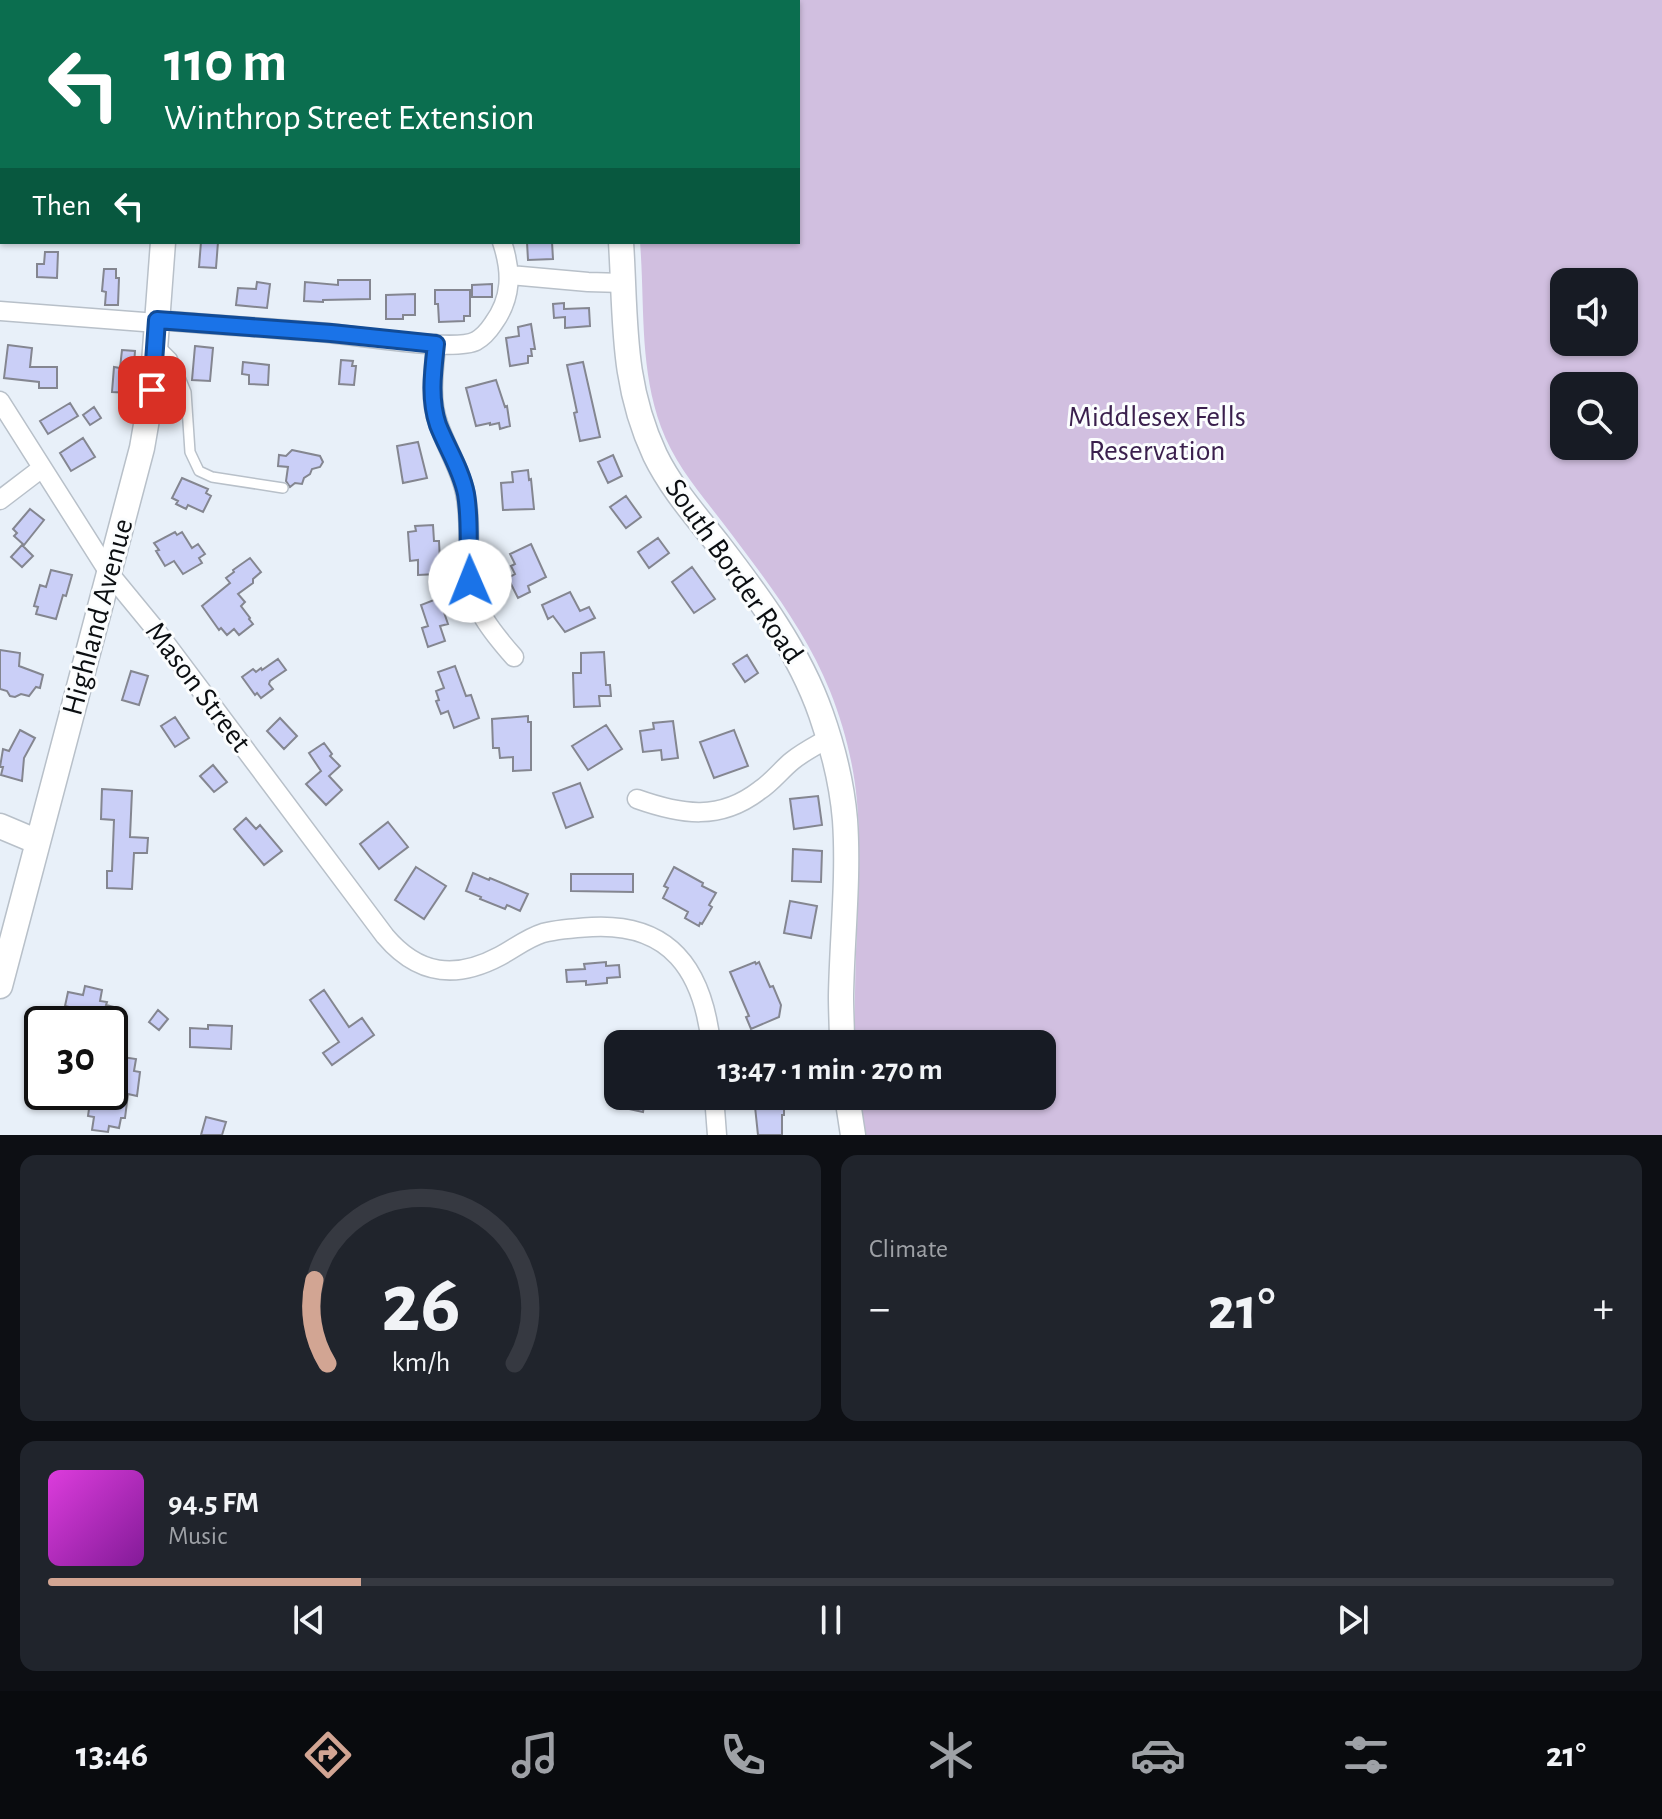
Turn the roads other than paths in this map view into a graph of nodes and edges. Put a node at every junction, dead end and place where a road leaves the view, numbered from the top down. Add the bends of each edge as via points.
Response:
1 (163, 244) edge
2 (502, 244) edge
3 (621, 244) edge
4 (510, 275) junction
5 (623, 283) junction
6 (0, 311) edge
7 (157, 329) junction
8 (436, 344) junction
9 (0, 401) edge
10 (42, 468) junction
11 (283, 488) dead end
12 (0, 500) edge
13 (109, 573) junction
14 (514, 657) dead end
15 (829, 738) junction
16 (637, 799) dead end
17 (0, 826) edge
18 (38, 842) junction
19 (0, 986) edge
20 (709, 1030) edge
21 (842, 1030) edge
22 (715, 1110) edge
23 (849, 1110) edge
24 (717, 1135) edge
25 (853, 1135) edge

1 - 7 main road, Highland Avenue
2 - 4 street
3 - 5 main road, South Border Road
4 - 5 street
4 - 8 street via 504,306 483,336 469,344
5 - 15 main road, South Border Road via 629,377 657,459 784,638
6 - 7 street
7 - 8 street via 331,333
7 - 11 lane via 186,392 190,452 199,471
7 - 13 main road, Highland Avenue via 145,436
8 - 14 street via 434,409 465,490 472,589 489,628
9 - 10 street, Mason Street
10 - 12 street
10 - 13 street, Mason Street
13 - 18 main road, Highland Avenue
13 - 20 street, Mason Street via 392,944 413,962 435,970 460,970 557,930 624,927 674,951 699,990
15 - 16 street via 752,796 722,810 668,810
15 - 21 main road, South Border Road via 845,820
17 - 18 main road
18 - 19 main road, Highland Avenue
22 - 24 street
23 - 25 main road

